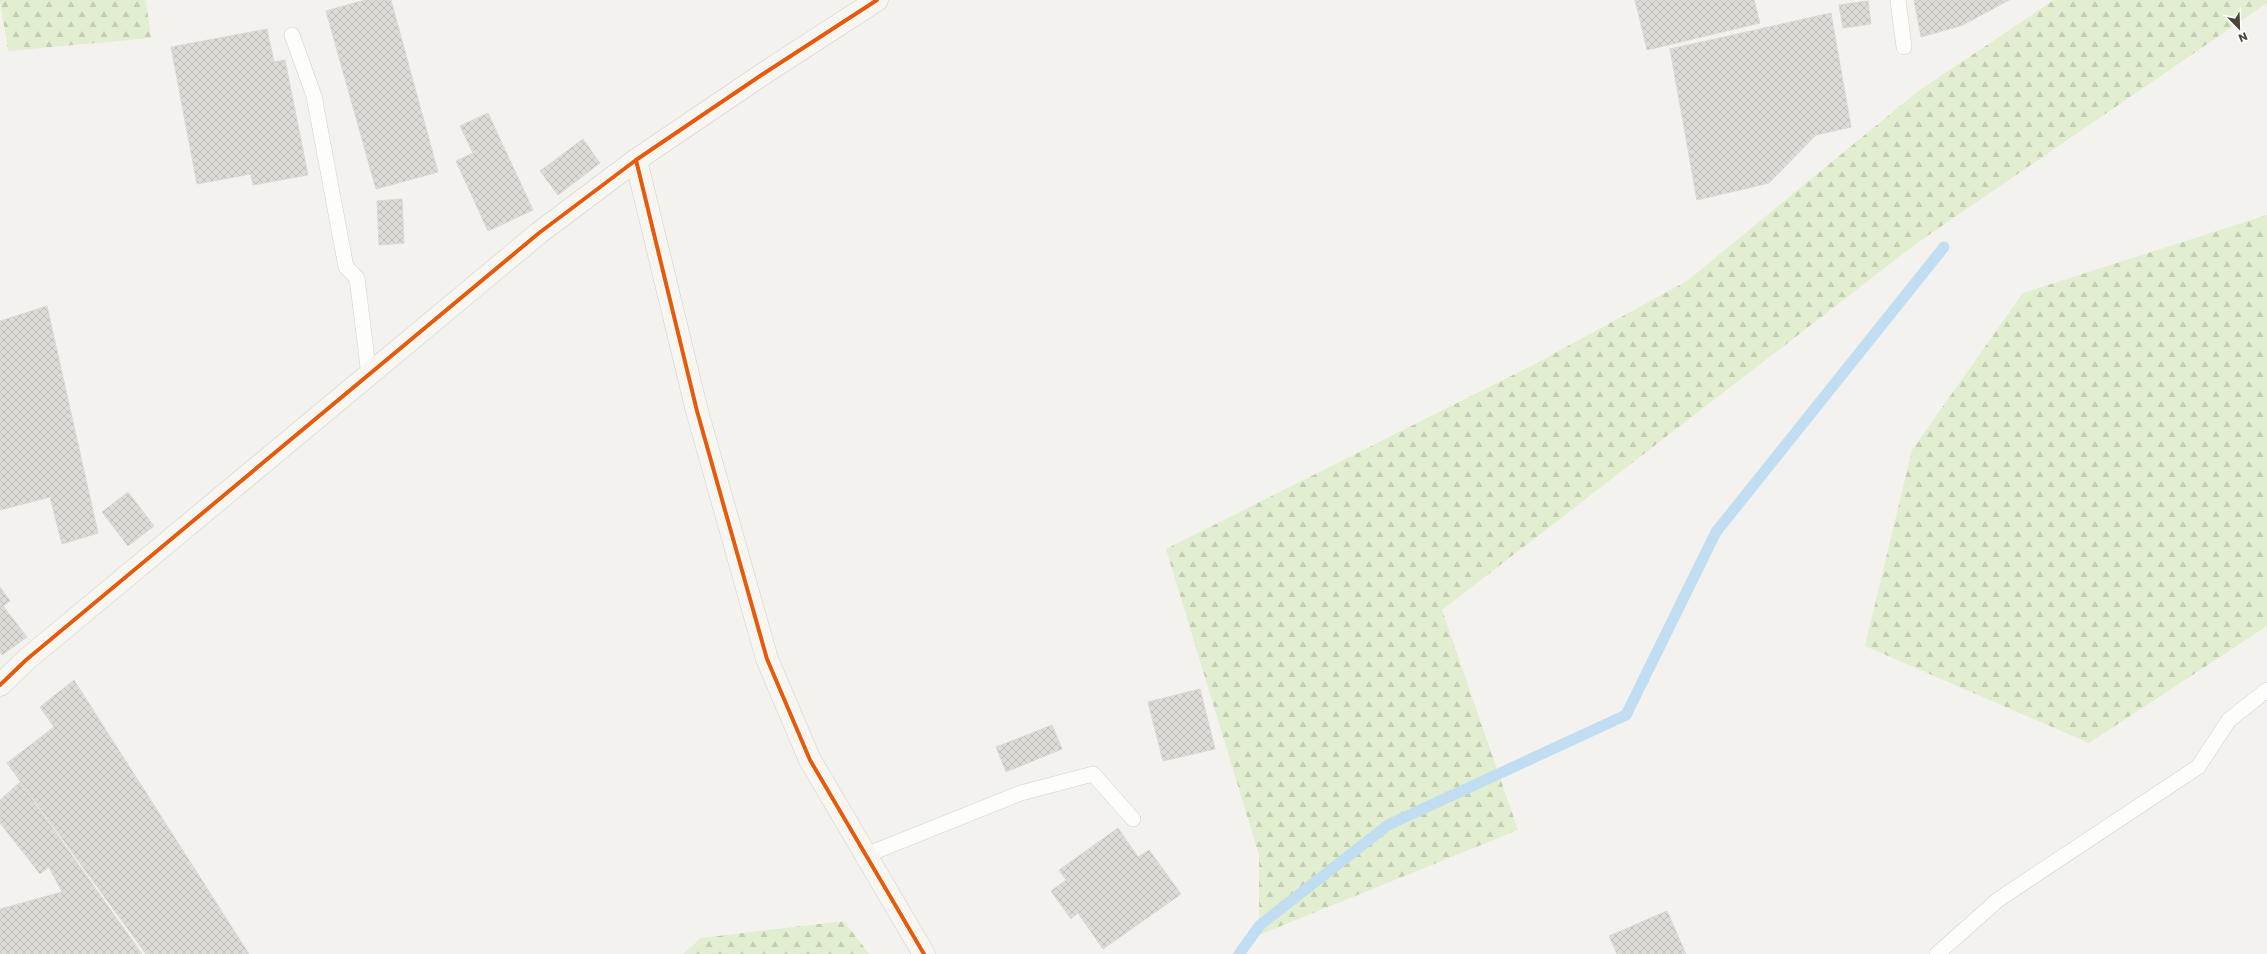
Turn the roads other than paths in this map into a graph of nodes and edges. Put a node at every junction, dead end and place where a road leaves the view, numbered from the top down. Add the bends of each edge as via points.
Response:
1 (878, 0) edge
2 (1898, 0) edge
3 (292, 35) dead end
4 (1904, 46) dead end
5 (636, 160) junction
6 (369, 375) junction
7 (0, 685) edge
8 (2267, 690) edge
9 (1133, 818) dead end
10 (866, 855) junction
11 (924, 954) edge
12 (1937, 954) edge

1 - 5 street
2 - 4 lane
3 - 6 lane via 314,96 346,268 357,278
5 - 6 street via 539,233
5 - 10 street via 697,410 767,659 810,760
6 - 7 street via 50,640
8 - 12 lane via 2229,720 2198,767 1999,899
9 - 10 lane via 1093,774 1021,793
10 - 11 street

